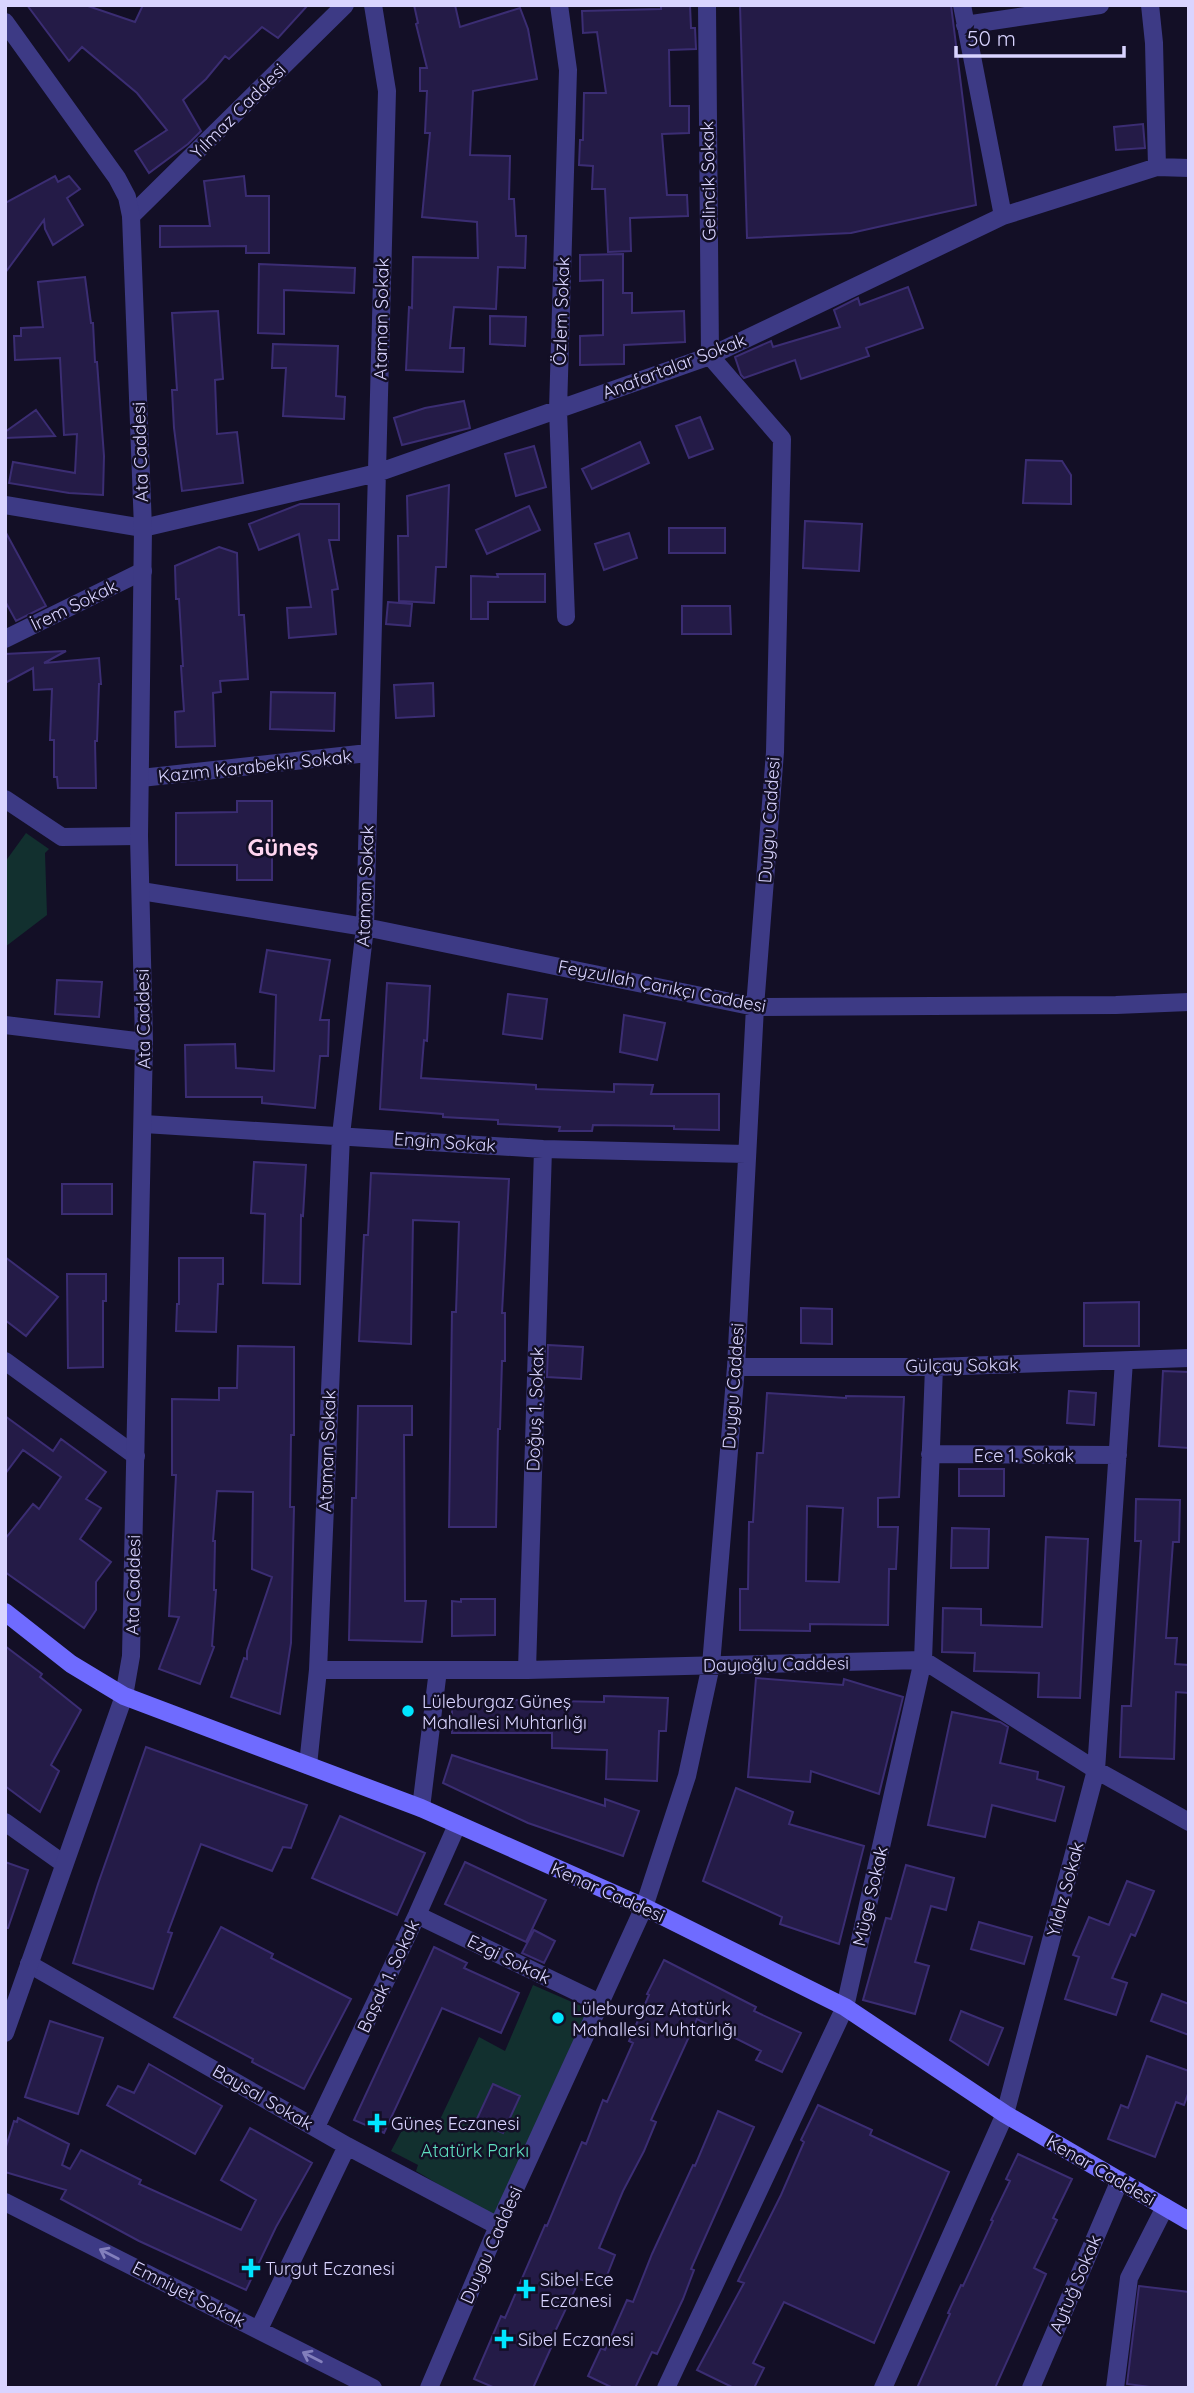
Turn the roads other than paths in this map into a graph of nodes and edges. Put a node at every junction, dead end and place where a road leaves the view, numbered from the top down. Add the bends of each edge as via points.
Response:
1 (345, 5) edge
2 (373, 5) edge
3 (559, 5) edge
4 (707, 5) edge
5 (962, 5) edge
6 (1100, 5) edge
7 (1150, 5) edge
8 (5, 22) edge
9 (965, 25) junction
10 (1157, 167) junction
11 (1189, 168) edge
12 (131, 216) junction
13 (1003, 216) junction
14 (710, 356) junction
15 (558, 410) junction
16 (377, 473) junction
17 (5, 505) edge
18 (143, 528) junction
19 (143, 571) junction
20 (566, 617) dead end
21 (5, 639) edge
22 (368, 754) junction
23 (141, 778) junction
24 (5, 799) edge
25 (139, 836) junction
26 (141, 891) junction
27 (365, 927) junction
28 (1189, 1002) edge
29 (755, 1007) junction
30 (5, 1025) edge
31 (144, 1042) junction
32 (144, 1124) junction
33 (341, 1135) junction
34 (543, 1149) junction
35 (746, 1154) junction
36 (1189, 1358) edge
37 (5, 1361) edge
38 (1124, 1361) junction
39 (736, 1367) junction
40 (933, 1367) junction
41 (930, 1454) junction
42 (136, 1455) junction
43 (1118, 1455) junction
44 (5, 1612) edge
45 (923, 1660) junction
46 (711, 1665) junction
47 (318, 1670) junction
48 (438, 1670) junction
49 (527, 1670) junction
50 (124, 1696) junction
51 (308, 1765) junction
52 (1097, 1770) junction
53 (421, 1808) junction
54 (5, 1822) edge
55 (1189, 1822) edge
56 (457, 1825) junction
57 (64, 1864) junction
58 (645, 1907) junction
59 (417, 1915) junction
60 (29, 1964) junction
61 (600, 2003) junction
62 (845, 2007) junction
63 (5, 2033) edge
64 (1005, 2113) junction
65 (316, 2127) junction
66 (347, 2146) junction
67 (1119, 2180) junction
68 (5, 2202) edge
69 (1166, 2207) junction
70 (1189, 2221) edge
71 (498, 2226) junction
72 (259, 2329) junction
73 (373, 2388) edge
74 (429, 2388) edge
75 (666, 2388) edge
76 (883, 2388) edge
77 (1031, 2388) edge
78 (1115, 2388) edge

1 - 12 street, Yılmaz Caddesi
2 - 16 street, Ataman Sokak via 387,91
3 - 15 street, Özlem Sokak via 568,70
4 - 14 street, Gelincik Sokak
5 - 9 street
6 - 9 street
7 - 10 street
8 - 12 street, Ata Caddesi via 117,178
9 - 13 street
10 - 11 street, Anafartalar Sokak
10 - 13 street, Anafartalar Sokak
12 - 18 street, Ata Caddesi
13 - 14 street, Anafartalar Sokak
14 - 15 street, Anafartalar Sokak
14 - 29 street, Duygu Caddesi via 782,439 775,752
15 - 16 street, Anafartalar Sokak
15 - 20 street, Özlem Sokak
16 - 18 street, Anafartalar Sokak
16 - 22 street, Ataman Sokak
17 - 18 street
18 - 19 street, Ata Caddesi
19 - 21 street, İrem Sokak
19 - 23 street, Ata Caddesi
22 - 23 street, Kazım Karabekir Sokak
22 - 27 street, Ataman Sokak
23 - 25 street, Ata Caddesi
24 - 25 street via 62,837
25 - 26 street, Ata Caddesi
26 - 27 street, Feyzullah Çarıkçı Caddesi
26 - 31 street, Ata Caddesi
27 - 29 street, Feyzullah Çarıkçı Caddesi
27 - 33 street, Ataman Sokak
28 - 29 street, Feyzullah Çarıkçı Caddesi
29 - 35 street, Duygu Caddesi
30 - 31 street
31 - 32 street, Ata Caddesi
32 - 33 street, Engin Sokak
32 - 42 street, Ata Caddesi
33 - 34 street, Engin Sokak
33 - 47 street, Ataman Sokak
34 - 35 street, Engin Sokak
34 - 49 street, Doğuş 1. Sokak
35 - 39 street, Duygu Caddesi
36 - 38 street, Gülçay Sokak
37 - 42 street
38 - 40 street, Gülçay Sokak
38 - 43 street, Yıldız Sokak
39 - 40 street, Gülçay Sokak
39 - 46 street, Duygu Caddesi
40 - 41 street, Müge Sokak
41 - 43 street, Ece 1. Sokak
41 - 45 street, Müge Sokak
42 - 50 street, Ata Caddesi via 133,1621
43 - 52 street, Yıldız Sokak
44 - 50 main road, Kenar Caddesi via 71,1664
45 - 46 street, Dayıoğlu Caddesi
45 - 52 street
45 - 62 street, Müge Sokak
46 - 49 street, Dayıoğlu Caddesi
46 - 58 street, Duygu Caddesi via 687,1776
47 - 48 street, Dayıoğlu Caddesi
47 - 51 street, Ataman Sokak
48 - 49 street, Dayıoğlu Caddesi
48 - 53 street
50 - 51 main road, Kenar Caddesi
50 - 57 street, Ata Caddesi
51 - 53 main road, Kenar Caddesi
52 - 55 street
52 - 64 street, Yıldız Sokak
53 - 56 main road, Kenar Caddesi
54 - 57 street
56 - 58 main road, Kenar Caddesi
56 - 59 street, Başak 1. Sokak
57 - 60 street, Ata Caddesi
58 - 61 street, Duygu Caddesi
58 - 62 main road, Kenar Caddesi
59 - 61 street, Ezgi Sokak
59 - 65 street, Başak 1. Sokak
60 - 63 street, Ata Caddesi
60 - 65 street, Baysal Sokak
61 - 71 street, Duygu Caddesi
62 - 64 main road, Kenar Caddesi
62 - 75 street, Müge Sokak
64 - 67 main road, Kenar Caddesi
64 - 76 street, Yıldız Sokak
65 - 66 street, Baysal Sokak
66 - 71 street, Baysal Sokak
66 - 72 street
67 - 69 main road, Kenar Caddesi
67 - 77 street, Aytuğ Sokak
72 -> 68 street, Emniyet Sokak
69 - 70 main road, Kenar Caddesi
69 - 78 street via 1129,2278
71 - 74 street, Duygu Caddesi
73 -> 72 street, Emniyet Sokak

